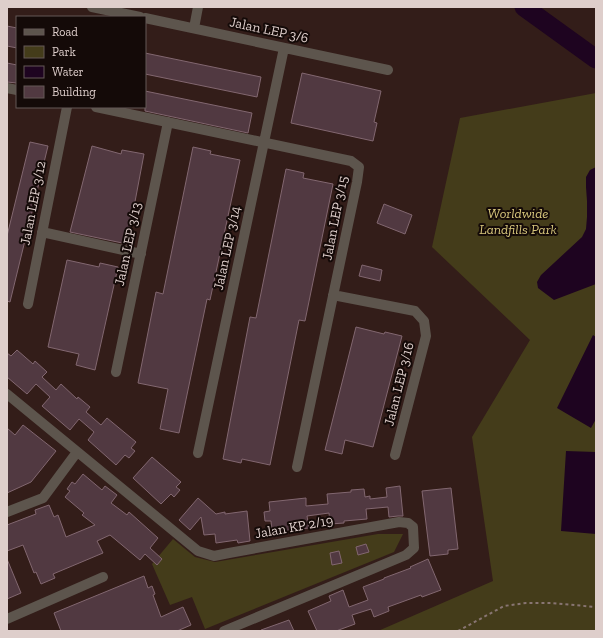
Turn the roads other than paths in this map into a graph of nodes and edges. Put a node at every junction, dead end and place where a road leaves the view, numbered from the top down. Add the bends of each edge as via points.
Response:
1 (198, 7) edge
2 (96, 10) edge
3 (134, 16) edge
4 (146, 18) edge
5 (194, 28) junction
6 (284, 48) junction
7 (388, 70) dead end
8 (67, 108) edge
9 (101, 108) edge
10 (168, 122) junction
11 (264, 143) junction
12 (42, 232) junction
13 (141, 254) junction
14 (333, 295) junction
15 (28, 304) dead end
16 (116, 372) dead end
17 (7, 394) edge
18 (77, 452) junction
19 (198, 453) dead end
20 (395, 455) dead end
21 (297, 467) dead end
22 (7, 512) edge
23 (103, 577) dead end
24 (7, 619) edge
25 (224, 631) edge

1 - 5 street
2 - 3 street
4 - 5 street, Jalan LEP 3/6
5 - 6 street, Jalan LEP 3/6
6 - 7 street, Jalan LEP 3/6
6 - 11 street, Jalan LEP 3/14
8 - 12 street, Jalan LEP 3/12
9 - 10 street, Jalan LEP 3/15
10 - 11 street, Jalan LEP 3/15
10 - 13 street, Jalan LEP 3/13
11 - 14 street, Jalan LEP 3/15 via 351,162 358,167
11 - 19 street, Jalan LEP 3/14
12 - 13 street
12 - 15 street, Jalan LEP 3/12
13 - 16 street, Jalan LEP 3/13
14 - 20 street, Jalan LEP 3/16 via 415,311 424,321 426,336
14 - 21 street, Jalan LEP 3/15
17 - 18 street, Jalan KP 2/19
18 - 22 street via 43,498
18 - 25 street, Jalan KP 2/19 via 198,551 214,556 398,522 408,523 413,527 414,548 406,555
23 - 24 street

